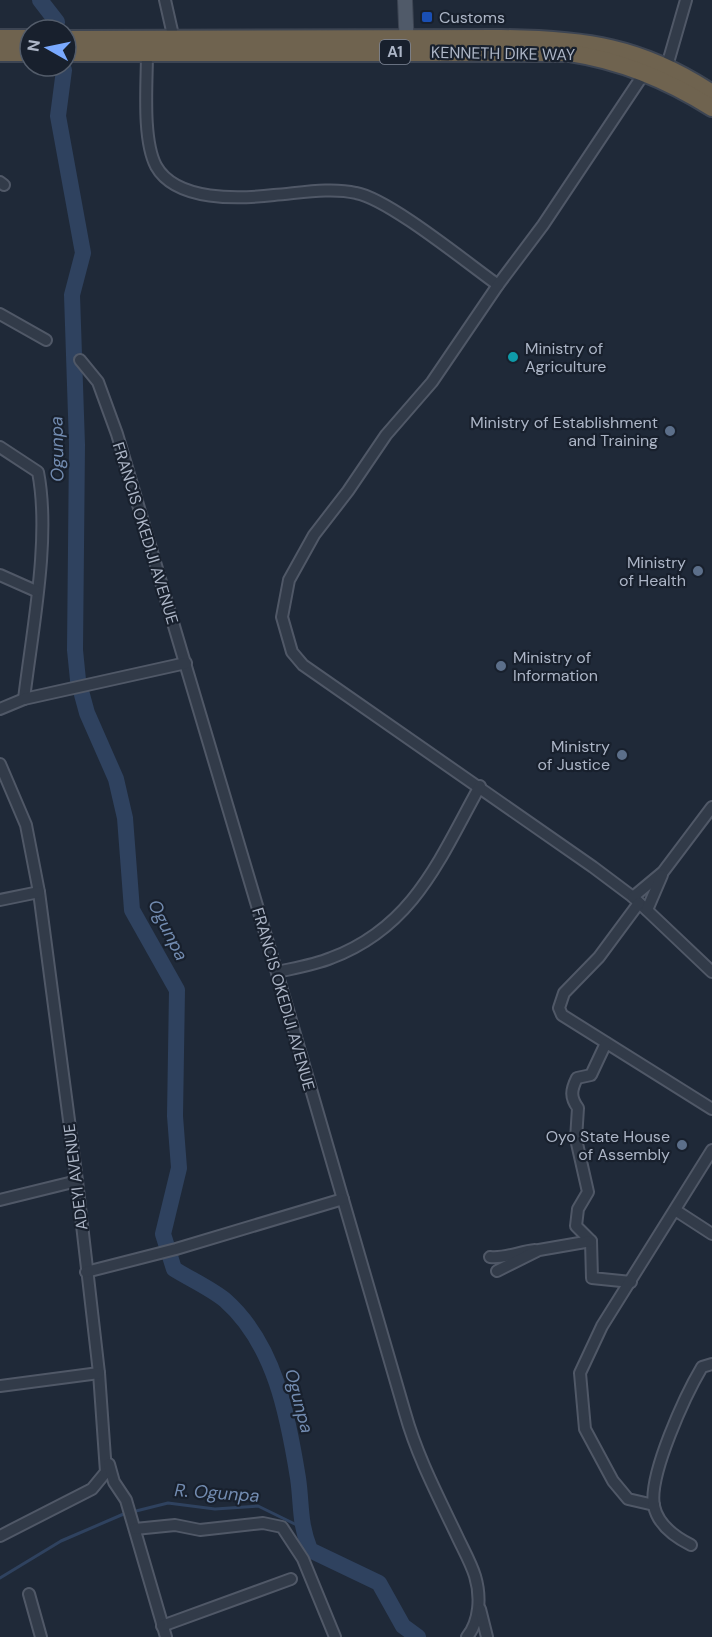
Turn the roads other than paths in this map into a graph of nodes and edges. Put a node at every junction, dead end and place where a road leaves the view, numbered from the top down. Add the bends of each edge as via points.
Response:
1 (165, 0) edge
2 (405, 0) edge
3 (686, 0) edge
4 (0, 38) edge
5 (78, 40) edge
6 (18, 43) edge
7 (407, 45) junction
8 (175, 46) junction
9 (18, 47) edge
10 (147, 52) junction
11 (0, 53) edge
12 (78, 53) edge
13 (667, 66) junction
14 (645, 72) junction
15 (712, 93) edge
16 (712, 108) edge
17 (498, 285) junction
18 (0, 314) edge
19 (46, 340) dead end
20 (80, 360) dead end
21 (0, 447) edge
22 (0, 575) edge
23 (36, 591) junction
24 (186, 663) junction
25 (24, 699) junction
26 (0, 710) edge
27 (0, 764) edge
28 (480, 786) junction
29 (712, 807) edge
30 (663, 872) junction
31 (39, 892) junction
32 (0, 900) edge
33 (639, 903) junction
34 (278, 972) junction
35 (712, 972) edge
36 (606, 1043) junction
37 (712, 1109) edge
38 (712, 1150) edge
39 (77, 1181) junction
40 (343, 1199) junction
41 (0, 1200) edge
42 (675, 1210) junction
43 (712, 1234) edge
44 (591, 1241) junction
45 (539, 1250) junction
46 (490, 1257) dead end
47 (497, 1271) dead end
48 (86, 1272) junction
49 (631, 1282) junction
50 (712, 1364) edge
51 (99, 1373) junction
52 (0, 1386) edge
53 (105, 1452) junction
54 (654, 1505) junction
55 (134, 1525) junction
56 (0, 1536) edge
57 (691, 1545) dead end
58 (291, 1579) dead end
59 (29, 1594) dead end
60 (479, 1605) junction
61 (164, 1631) edge
62 (41, 1637) edge
63 (335, 1637) edge
64 (467, 1637) edge
65 (488, 1637) edge

1 - 8 street
2 - 7 main road
3 - 13 street
4 - 6 highway
5 - 8 highway, KENNETH DIKE WAY / A1
7 - 8 highway, KENNETH DIKE WAY / A1
7 - 13 highway, KENNETH DIKE WAY / A1 via 572,40 615,48
7 - 14 highway, KENNETH DIKE WAY / A1 via 570,53
8 - 10 highway, KENNETH DIKE WAY / A1
9 - 11 highway
10 - 12 highway, KENNETH DIKE WAY / A1
10 - 17 street via 149,144 157,166 167,178 199,194 230,197 357,193 399,215
13 - 15 highway, KENNETH DIKE WAY / A1
14 - 16 highway, KENNETH DIKE WAY / A1
14 - 17 street
17 - 28 street via 432,382 386,435 314,535 289,580 282,618 292,652 303,665
18 - 19 street
20 - 24 street, FRANCIS OKEDIJI AVENUE via 98,382 117,434
21 - 23 street via 39,472 43,537
22 - 23 street
23 - 25 street
24 - 25 street
24 - 34 street, FRANCIS OKEDIJI AVENUE
25 - 26 street
27 - 31 street, ADEYI AVENUE via 26,825
28 - 33 street
28 - 34 street via 429,878 404,913 373,937 331,958
29 - 30 street
30 - 33 street
30 - 33 street
31 - 32 street
31 - 39 street, ADEYI AVENUE
33 - 35 street
33 - 36 street via 561,1000 562,1015
34 - 40 street, FRANCIS OKEDIJI AVENUE
36 - 37 street
36 - 44 street via 591,1074 577,1078 572,1090 578,1108 577,1152 588,1192 578,1209 576,1226
38 - 42 street
39 - 41 street
39 - 48 street, ADEYI AVENUE
40 - 48 street
40 - 60 street, FRANCIS OKEDIJI AVENUE via 407,1420 476,1577
42 - 43 street
42 - 49 street
44 - 45 street
44 - 49 street via 592,1278
45 - 46 street
45 - 47 street
48 - 51 street, ADEYI AVENUE
49 - 54 street via 602,1326 580,1374 581,1402 585,1429 620,1492 628,1499
50 - 54 street via 702,1367 687,1392 662,1459
51 - 52 street
51 - 53 street, ADEYI AVENUE
53 - 55 street
53 - 56 street, ADEYI AVENUE via 106,1472 92,1489
54 - 57 street via 661,1522 675,1537
55 - 61 street
55 - 63 street via 175,1525 200,1530 263,1523 282,1527 303,1559
58 - 61 street
59 - 62 street
60 - 64 street, FRANCIS OKEDIJI AVENUE
60 - 65 street

